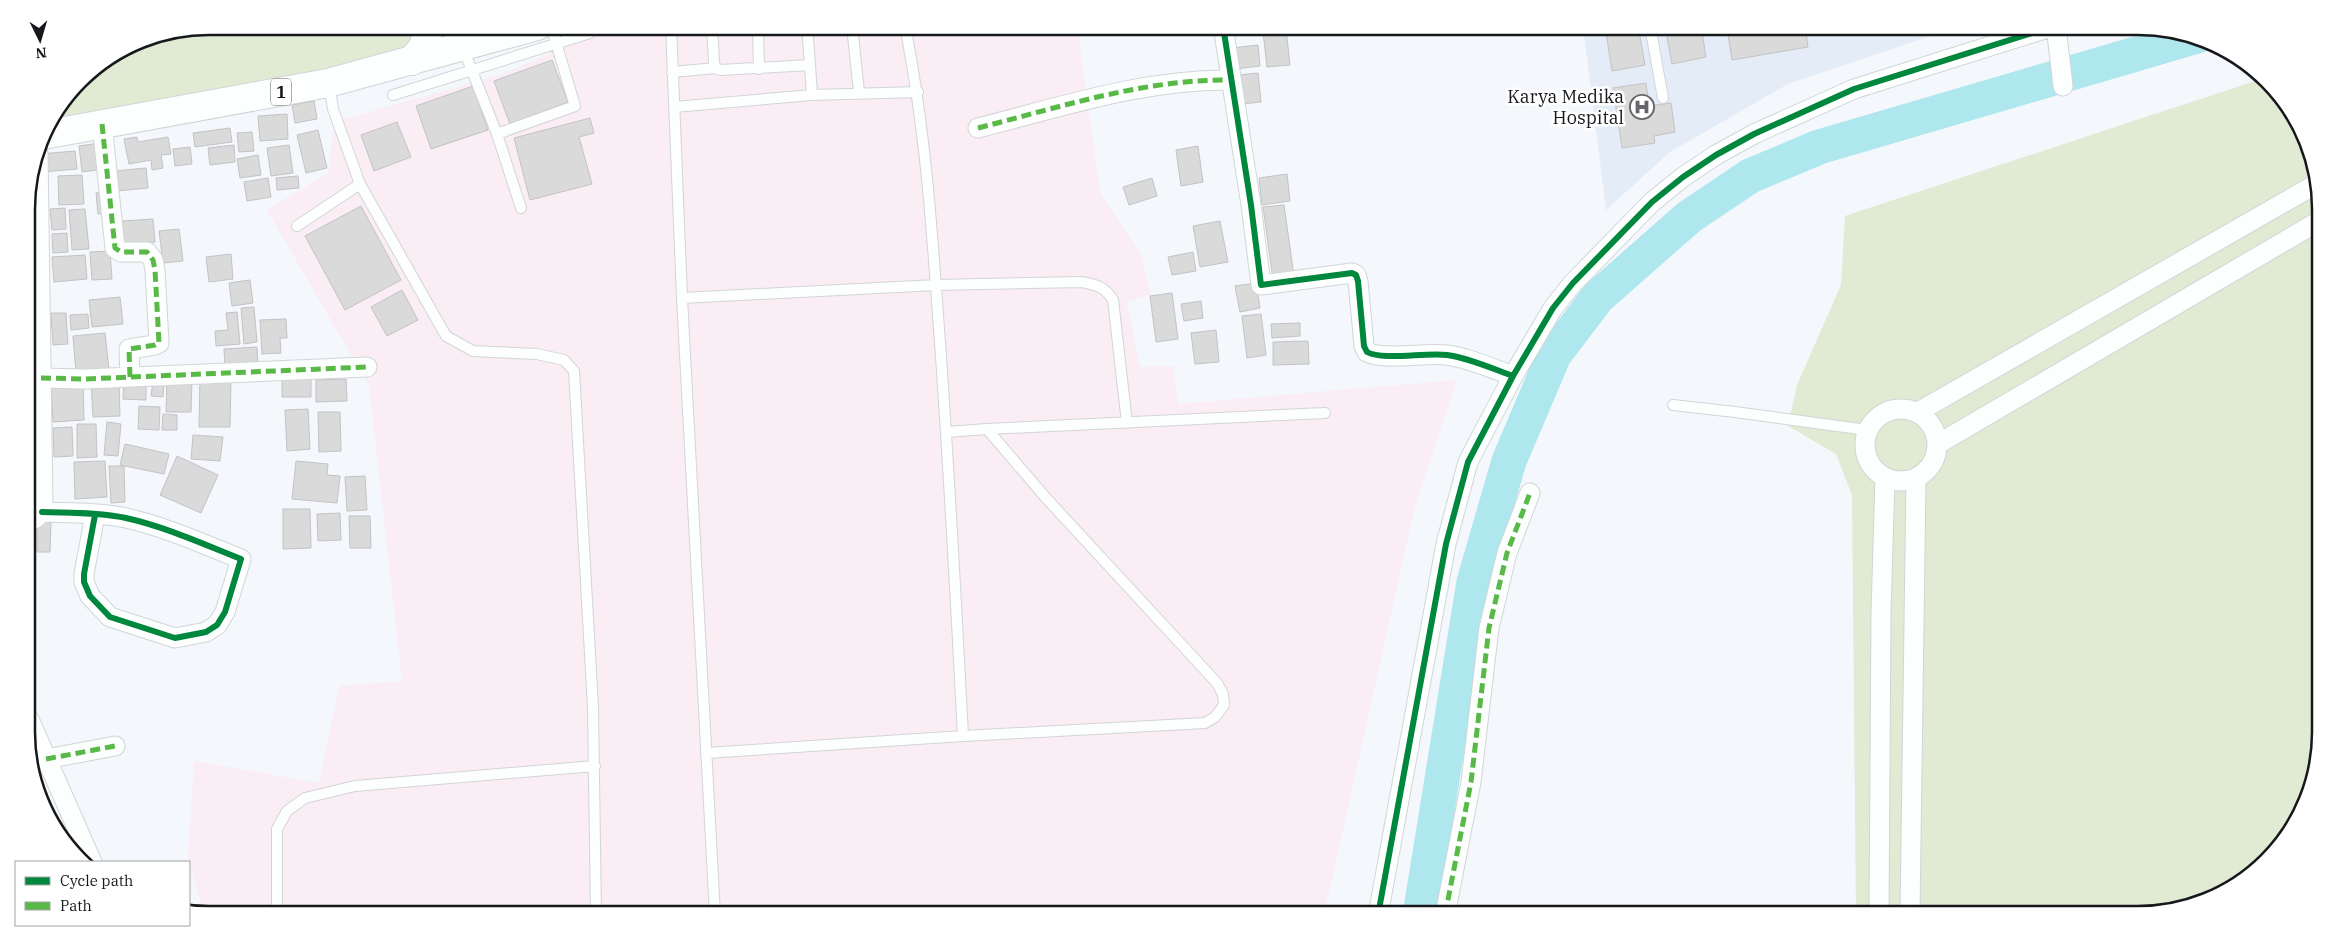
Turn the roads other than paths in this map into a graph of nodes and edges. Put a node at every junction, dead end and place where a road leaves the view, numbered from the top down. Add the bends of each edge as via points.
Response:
1 (427, 35) edge
2 (520, 35) edge
3 (520, 35) edge
4 (528, 35) edge
5 (671, 35) edge
6 (712, 35) edge
7 (758, 35) edge
8 (808, 35) edge
9 (853, 35) edge
10 (907, 35) edge
11 (1224, 35) edge
12 (1652, 35) edge
13 (2023, 35) edge
14 (2051, 35) edge
15 (468, 60) junction
16 (412, 61) junction
17 (810, 65) junction
18 (716, 68) junction
19 (759, 68) junction
20 (672, 72) junction
21 (1231, 80) junction
22 (328, 83) junction
23 (2063, 84) dead end
24 (859, 92) junction
25 (918, 92) junction
26 (393, 95) dead end
27 (812, 95) junction
28 (1662, 98) dead end
29 (674, 107) junction
30 (102, 124) junction
31 (978, 128) dead end
32 (52, 133) edge
33 (497, 134) junction
34 (38, 176) edge
35 (360, 184) junction
36 (2311, 187) edge
37 (521, 208) dead end
38 (297, 226) dead end
39 (2312, 226) edge
40 (936, 285) junction
41 (682, 298) junction
42 (367, 367) dead end
43 (1513, 376) junction
44 (130, 377) junction
45 (41, 378) junction
46 (1673, 406) dead end
47 (1918, 412) junction
48 (1325, 413) dead end
49 (35, 421) edge
50 (1126, 423) junction
51 (988, 429) junction
52 (1867, 430) junction
53 (946, 432) junction
54 (1938, 444) junction
55 (1885, 478) junction
56 (1916, 479) junction
57 (1530, 493) dead end
58 (95, 515) junction
59 (35, 517) edge
60 (35, 732) edge
61 (963, 736) junction
62 (115, 746) dead end
63 (706, 753) junction
64 (46, 759) junction
65 (595, 766) junction
66 (91, 860) edge
67 (277, 906) edge
68 (596, 906) edge
69 (714, 906) edge
70 (1379, 906) edge
71 (1447, 906) edge
72 (1879, 906) edge
73 (1910, 906) edge

1 - 16 highway via 423,47
2 - 15 highway, 1
3 - 15 lane
4 - 33 lane via 575,106
5 - 20 lane
6 - 18 lane
7 - 19 lane
8 - 17 lane
9 - 24 lane
10 - 25 lane
11 - 21 street
12 - 28 lane
13 - 43 street via 1854,89 1754,134 1683,177 1652,202 1578,277 1554,308
14 - 23 street via 2060,59
15 - 16 highway, 1
15 - 26 lane
15 - 33 lane
16 - 22 highway, 1
17 - 19 lane
17 - 27 lane
18 - 19 lane
18 - 20 lane
20 - 29 lane
21 - 31 street via 1134,88
21 - 43 street via 1261,285 1352,273 1358,281 1367,352 1378,356 1461,357
22 - 30 highway, 1
22 - 35 lane via 333,109
24 - 25 lane
24 - 27 lane
25 - 40 lane
27 - 29 lane
29 - 41 lane
30 - 32 highway, 1
30 - 44 street via 115,248 121,252 147,252 155,270 159,342 129,349
33 - 37 lane
34 - 45 street
35 - 38 lane
35 - 65 lane via 446,336 473,351 537,354 564,360 574,371
36 - 47 street
39 - 54 street
40 - 41 lane
40 - 50 lane via 1082,282 1107,290 1113,300
40 - 53 lane
41 - 63 lane
42 - 44 street
43 - 70 street via 1468,462 1457,497
44 - 45 street
45 - 49 street
46 - 52 lane
47 - 52 street via 1899,408 1880,415
47 - 54 street via 1932,426
48 - 50 lane
49 - 59 street
50 - 51 lane
51 - 53 lane
51 - 61 lane via 1046,498 1218,683 1224,705 1215,717 1205,723
52 - 55 street via 1864,449 1871,466
53 - 61 lane
54 - 56 street via 1932,465
55 - 56 street via 1901,482
55 - 72 street
56 - 73 street
57 - 71 street via 1507,553 1489,628 1471,782
58 - 58 street via 84,582 90,596 110,617 175,638 206,632 217,625 225,612 241,559 172,531 124,518
58 - 59 street
60 - 64 street
61 - 63 lane
62 - 64 street
63 - 69 lane
64 - 66 street
65 - 67 lane via 355,786 305,798 287,811 277,829
65 - 68 lane

